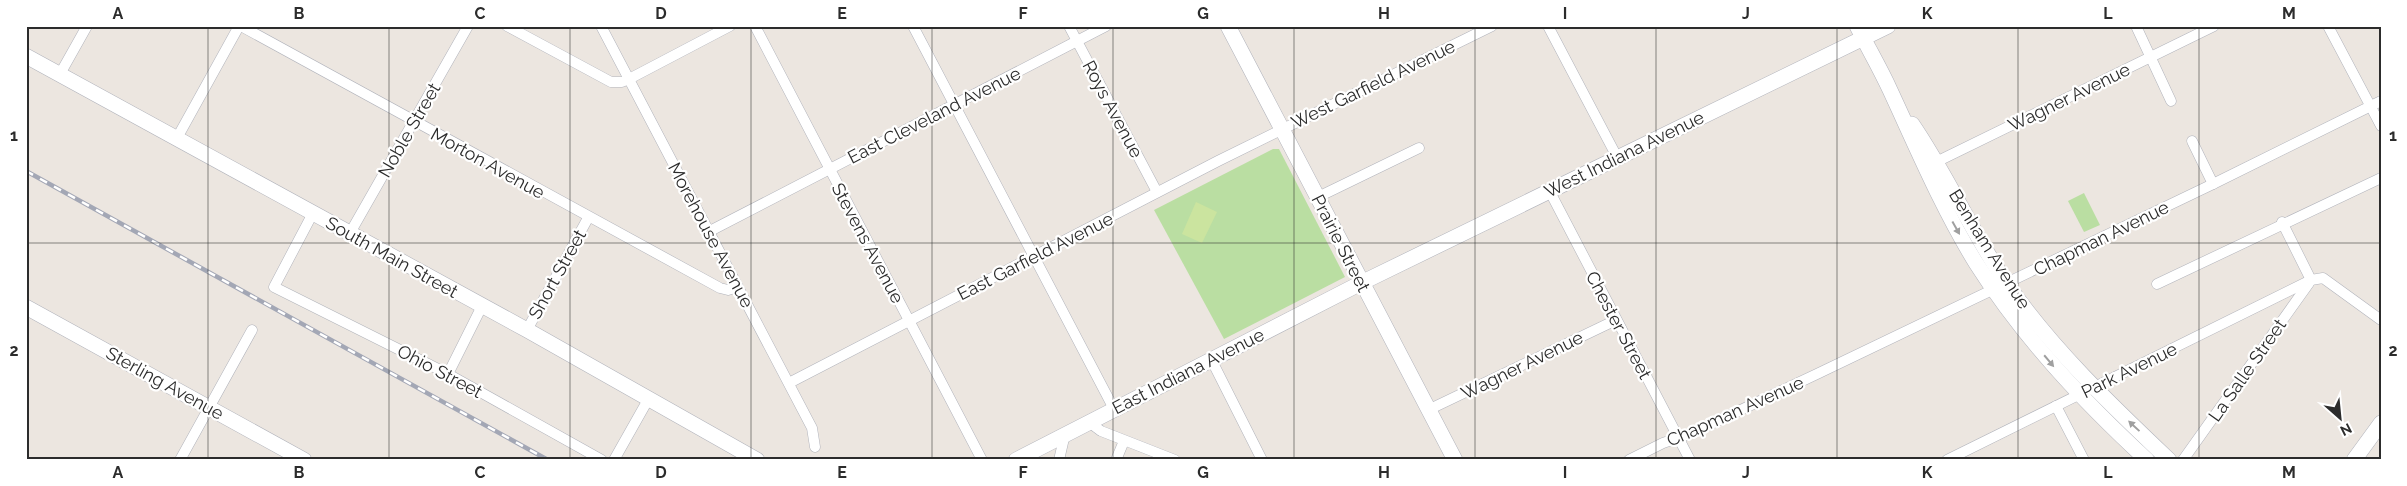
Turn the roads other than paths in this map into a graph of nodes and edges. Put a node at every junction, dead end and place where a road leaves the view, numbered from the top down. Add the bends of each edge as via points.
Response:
1 (87, 26) edge
2 (240, 26) edge
3 (468, 26) edge
4 (507, 26) edge
5 (601, 26) edge
6 (730, 26) edge
7 (756, 26) edge
8 (913, 26) edge
9 (1069, 26) edge
10 (1106, 26) edge
11 (1228, 26) edge
12 (1492, 26) edge
13 (1548, 26) edge
14 (1888, 26) edge
15 (2136, 26) edge
16 (2214, 26) edge
17 (2328, 26) edge
18 (1860, 32) edge
19 (1077, 41) junction
20 (26, 56) edge
21 (2151, 57) junction
22 (60, 74) junction
23 (629, 79) junction
24 (2171, 101) dead end
25 (2381, 101) edge
26 (956, 105) junction
27 (2370, 106) junction
28 (413, 122) junction
29 (2381, 126) edge
30 (1281, 129) junction
31 (177, 138) junction
32 (2192, 141) dead end
33 (1419, 148) dead end
34 (1616, 157) junction
35 (1931, 164) junction
36 (829, 169) junction
37 (2381, 178) edge
38 (2213, 184) junction
39 (1549, 190) junction
40 (1158, 192) junction
41 (1318, 197) junction
42 (313, 213) junction
43 (588, 218) junction
44 (2283, 223) junction
45 (710, 232) junction
46 (350, 233) junction
47 (1034, 256) junction
48 (2311, 280) junction
49 (1361, 282) junction
50 (2157, 284) dead end
51 (738, 286) junction
52 (2000, 286) junction
53 (482, 306) junction
54 (26, 307) edge
55 (1616, 320) junction
56 (2381, 320) edge
57 (910, 321) junction
58 (252, 330) dead end
59 (526, 330) junction
60 (1210, 359) junction
61 (448, 374) junction
62 (789, 383) junction
63 (2095, 387) junction
64 (2079, 395) junction
65 (649, 398) junction
66 (2056, 406) junction
67 (208, 408) junction
68 (1114, 409) junction
69 (1428, 410) junction
70 (1089, 422) junction
71 (2381, 423) edge
72 (1065, 434) junction
73 (1679, 438) junction
74 (1124, 441) junction
75 (815, 447) dead end
76 (180, 460) edge
77 (304, 460) edge
78 (602, 460) edge
79 (614, 460) edge
80 (757, 460) edge
81 (982, 460) edge
82 (1016, 460) edge
83 (1059, 460) edge
84 (1116, 460) edge
85 (1175, 460) edge
86 (1262, 460) edge
87 (1455, 460) edge
88 (1629, 460) edge
89 (1690, 460) edge
90 (1947, 460) edge
91 (2084, 460) edge
92 (2147, 460) edge
93 (2169, 460) edge
94 (2183, 460) edge
95 (2354, 460) edge

1 - 22 street
2 - 28 street, Morton Avenue
2 - 31 street
3 - 28 street, Noble Street
4 - 23 street via 611,82
5 - 23 street, Morehouse Avenue
6 - 23 street
7 - 36 street, Stevens Avenue
8 - 26 street
9 - 19 street, Roys Avenue
10 - 19 street, East Cleveland Avenue
11 - 30 main road, Prairie Street
12 - 30 street, West Garfield Avenue
13 - 34 street
14 - 18 main road, West Indiana Avenue
15 - 21 street
16 - 21 street, Wagner Avenue
17 - 27 street
18 - 34 main road, West Indiana Avenue
18 - 35 main road, Benham Avenue
19 - 26 street, East Cleveland Avenue
19 - 40 street, Roys Avenue
20 - 22 main road, South Main Street
21 - 24 street
21 - 35 street, Wagner Avenue
22 - 31 main road, South Main Street
23 - 45 street, Morehouse Avenue
25 - 27 street, Chapman Avenue
26 - 36 street, East Cleveland Avenue
26 - 47 street
27 - 29 street
27 - 38 street, Chapman Avenue
28 - 43 street, Morton Avenue
28 - 46 street, Noble Street
30 - 40 street, East Garfield Avenue
30 - 41 main road, Prairie Street
31 - 42 main road, South Main Street
32 - 38 street
33 - 41 street
34 - 39 main road, West Indiana Avenue
35 - 52 main road, Benham Avenue
36 - 45 street, East Cleveland Avenue
36 - 57 street, Stevens Avenue
37 - 44 street
38 - 52 street, Chapman Avenue
39 - 49 main road, West Indiana Avenue
39 - 55 street, Chester Street
40 - 47 street, East Garfield Avenue
41 - 49 main road, Prairie Street
42 - 46 main road, South Main Street
42 - 61 street, Ohio Street via 274,287
43 - 51 street, Morton Avenue via 720,288 728,290
43 - 59 street, Short Street
44 - 48 street
44 - 50 street
45 - 51 street, Morehouse Avenue
46 - 53 main road, South Main Street
47 - 57 street, East Garfield Avenue
47 - 68 street
48 - 56 street via 2324,278
48 - 63 street, Park Avenue
48 - 94 street, La Salle Street
49 - 60 main road, East Indiana Avenue
49 - 69 main road, Prairie Street
51 - 62 street, Morehouse Avenue
52 - 63 main road, Benham Avenue
52 -> 64 main road, Benham Avenue via 2034,344
52 - 73 street, Chapman Avenue
53 - 59 main road, South Main Street
53 - 61 street
54 - 67 main road, Sterling Avenue
55 - 69 street, Wagner Avenue
55 - 73 street, Chester Street
57 - 62 street, East Garfield Avenue
57 - 81 street, Stevens Avenue
58 - 67 street
59 - 65 main road, South Main Street
60 - 68 main road, East Indiana Avenue
60 - 86 street
61 - 78 street, Ohio Street
62 - 75 street, Morehouse Avenue via 812,428
63 - 64 street, Park Avenue
93 -> 63 main road, Benham Avenue
64 - 66 street, Park Avenue
64 - 92 main road, Benham Avenue
65 - 79 street
65 - 80 main road, South Main Street
66 - 90 street, Park Avenue
66 - 91 street
67 - 76 street
67 - 77 main road, Sterling Avenue
68 - 70 main road, East Indiana Avenue
69 - 87 main road, Prairie Street
70 - 72 main road, East Indiana Avenue
70 - 74 street
71 - 95 main road
72 - 82 main road, East Indiana Avenue
72 - 83 street
73 - 88 street, Chapman Avenue
73 - 89 street, Chester Street
74 - 84 street
74 - 85 street

